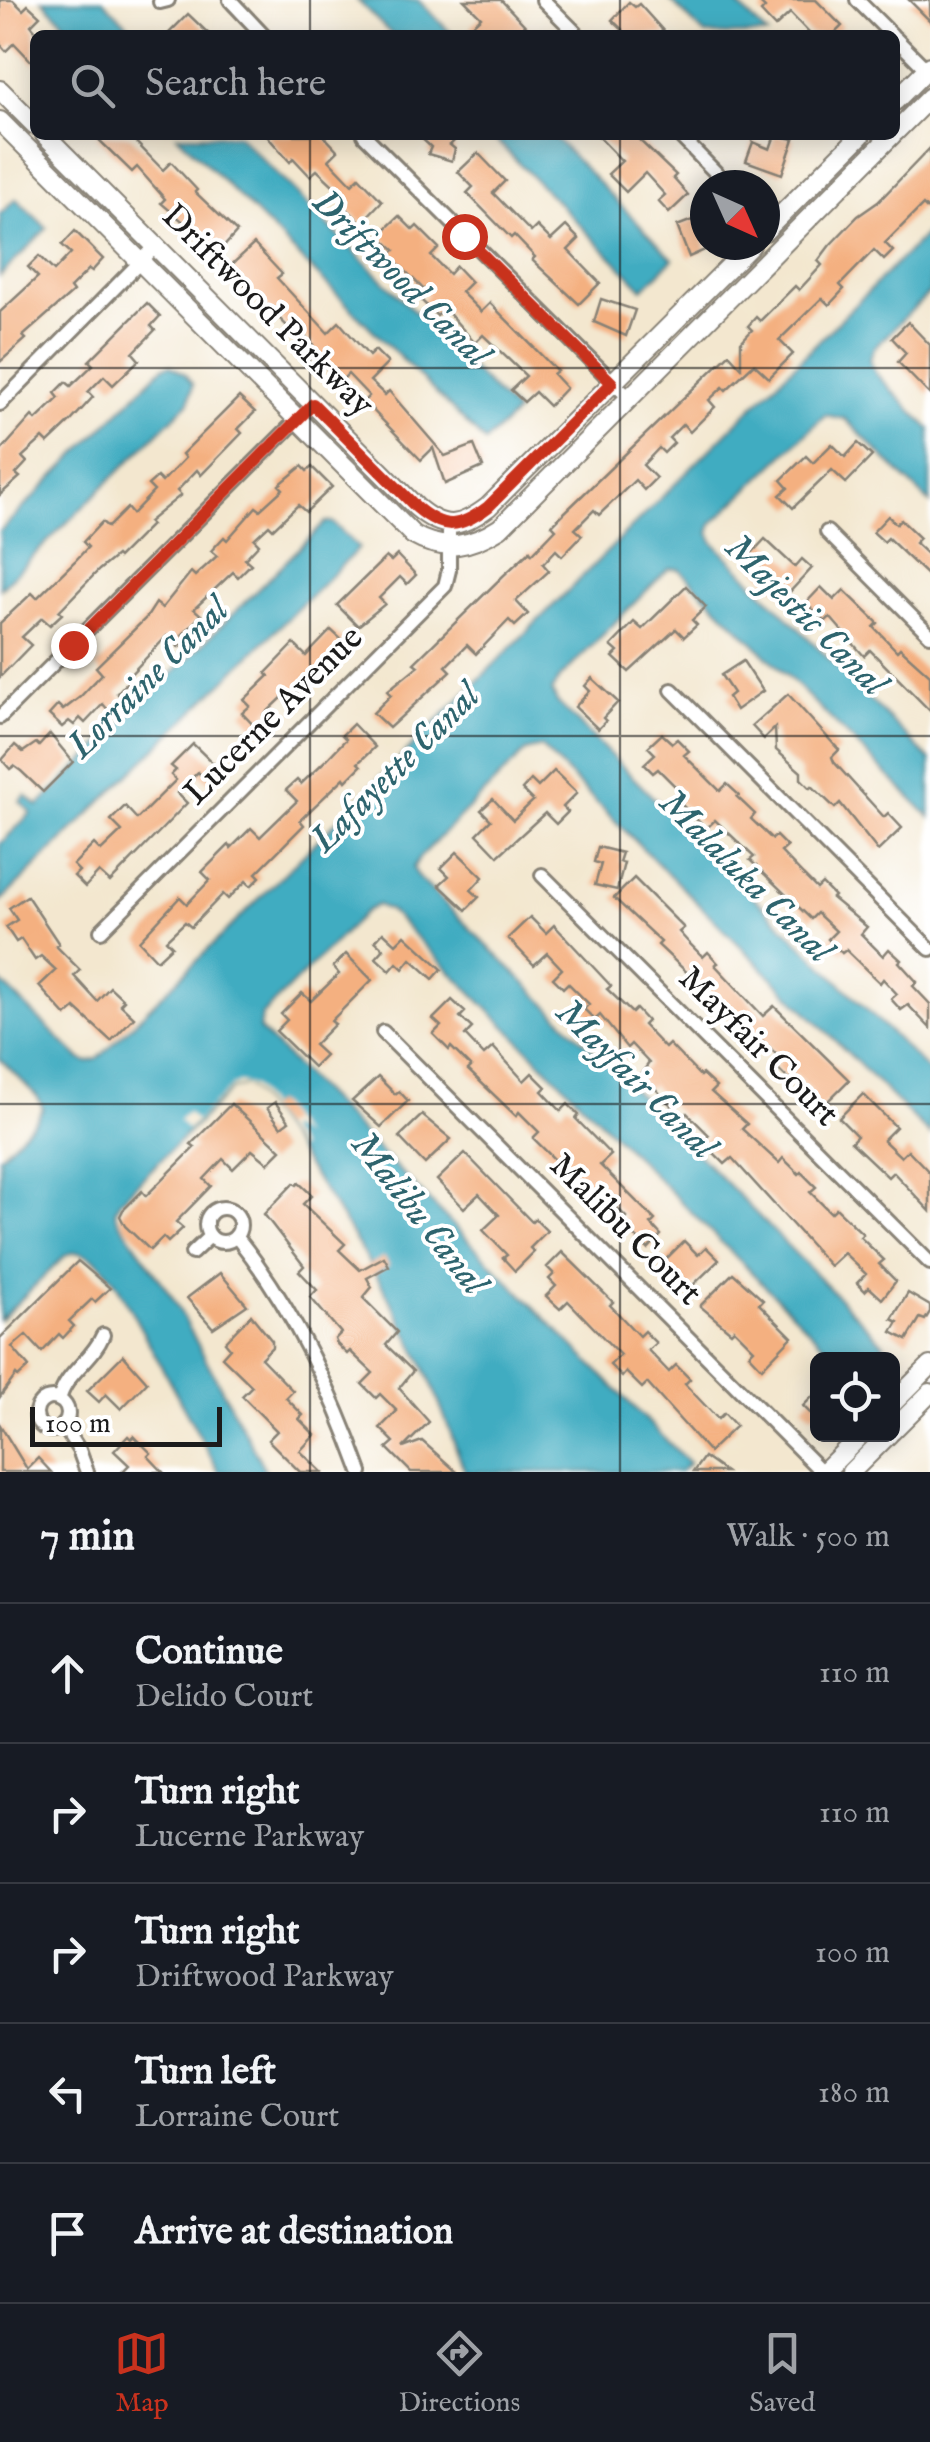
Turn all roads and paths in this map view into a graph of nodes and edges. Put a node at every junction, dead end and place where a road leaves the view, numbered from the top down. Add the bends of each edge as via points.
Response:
1 (230, 0) edge
2 (543, 0) edge
3 (857, 0) edge
4 (258, 30) edge
5 (573, 30) edge
6 (886, 30) edge
7 (900, 43) edge
8 (929, 70) edge
9 (0, 90) edge
10 (900, 96) edge
11 (930, 97) edge
12 (30, 120) edge
13 (0, 121) edge
14 (900, 128) edge
15 (50, 140) edge
16 (369, 140) edge
17 (683, 140) edge
18 (856, 140) edge
19 (888, 140) edge
20 (713, 170) edge
21 (780, 213) edge
22 (780, 238) edge
23 (785, 242) junction
24 (156, 246) junction
25 (736, 260) edge
26 (141, 263) junction
27 (612, 383) junction
28 (629, 398) junction
29 (0, 404) edge
30 (313, 404) junction
31 (298, 420) junction
32 (449, 524) junction
33 (827, 532) dead end
34 (449, 547) junction
35 (930, 635) edge
36 (672, 690) dead end
37 (0, 717) edge
38 (542, 875) dead end
39 (100, 931) dead end
40 (930, 949) edge
41 (383, 1032) dead end
42 (210, 1236) junction
43 (236, 1236) junction
44 (192, 1252) dead end
45 (930, 1264) edge
46 (104, 1335) dead end
47 (930, 1366) edge
48 (930, 1393) edge
49 (900, 1396) edge
50 (58, 1400) junction
51 (900, 1424) edge
52 (62, 1426) junction
53 (854, 1442) edge
54 (882, 1442) edge
55 (87, 1472) edge
56 (362, 1472) edge
57 (823, 1472) edge
58 (851, 1472) edge

1 - 4 street
2 - 5 street
3 - 6 street
7 - 8 street
8 - 10 street
9 - 12 street
11 - 14 street
13 - 26 street, Driftwood Parkway
15 - 24 street, Driftwood Parkway
16 - 27 street
17 - 20 street
18 - 21 street
19 - 23 street
22 - 23 street
23 - 28 street
24 - 26 street
24 - 30 street, Driftwood Parkway
25 - 27 street
26 - 29 street
26 - 31 street, Driftwood Parkway
27 - 28 street
27 - 32 street via 488,507 467,522
28 - 34 street via 500,528
30 - 31 street
30 - 32 street, Driftwood Parkway via 416,507
31 - 34 street, Driftwood Parkway via 414,535
31 - 37 street
32 - 34 street, Lucerne Avenue
33 - 35 street
34 - 39 street, Lucerne Avenue via 450,570 434,599
36 - 40 street
38 - 45 street, Mayfair Court
41 - 57 street, Malibu Court
42 - 43 street via 220,1242
42 - 43 street via 208,1219 226,1208 240,1220
42 - 44 street
43 - 56 street via 297,1330
46 - 50 street via 66,1380
47 - 49 street
48 - 51 street
50 - 52 street via 68,1413
50 - 52 street via 43,1401 36,1415 44,1428
52 - 55 street
53 - 57 street
54 - 58 street

